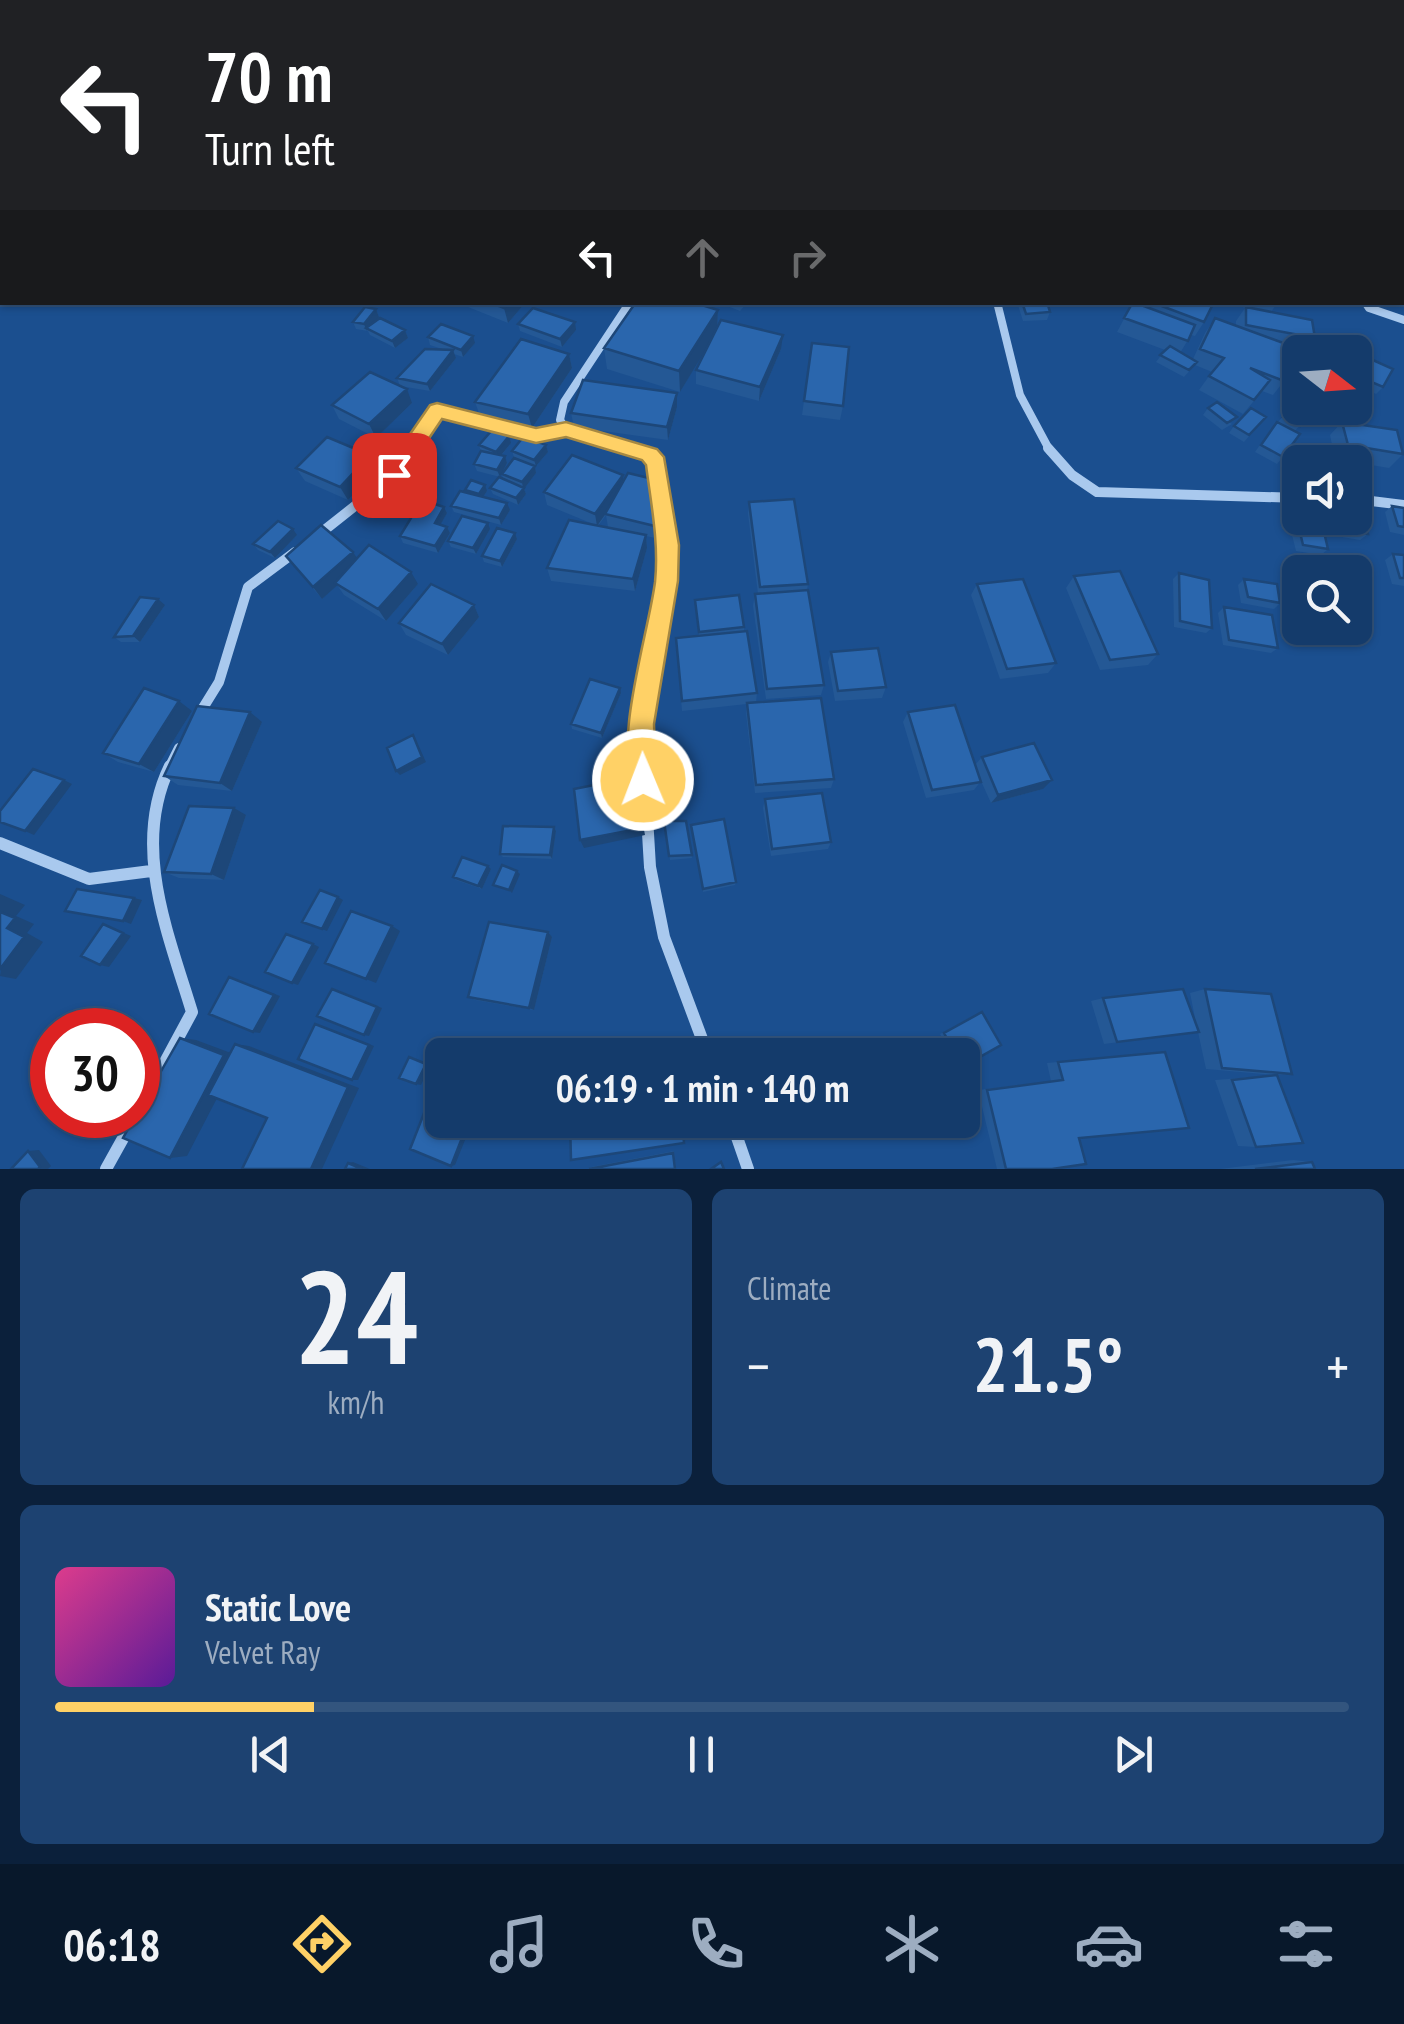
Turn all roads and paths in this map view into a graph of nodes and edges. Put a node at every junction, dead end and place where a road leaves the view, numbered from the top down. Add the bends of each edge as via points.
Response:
1 (628, 305) edge
2 (999, 305) edge
3 (1367, 305) edge
4 (1404, 320) edge
5 (566, 430) junction
6 (1282, 497) edge
7 (1372, 502) edge
8 (1404, 505) edge
9 (192, 726) edge
10 (184, 740) edge
11 (0, 842) edge
12 (151, 871) junction
13 (702, 1038) edge
14 (160, 1071) edge
15 (123, 1138) edge
16 (737, 1138) edge
17 (106, 1169) edge
18 (748, 1169) edge

1 - 5 street via 564,402 560,420
2 - 6 street via 1020,396 1049,449 1078,483 1097,492
3 - 4 street
5 - 9 street via 536,436 437,410 394,475 248,587 219,682
5 - 13 street via 649,454 656,463 668,545 642,724 650,866 664,937
7 - 8 street
10 - 12 street via 166,770 151,827
11 - 12 street via 90,879
12 - 14 street via 192,1012
15 - 17 street
16 - 18 street

